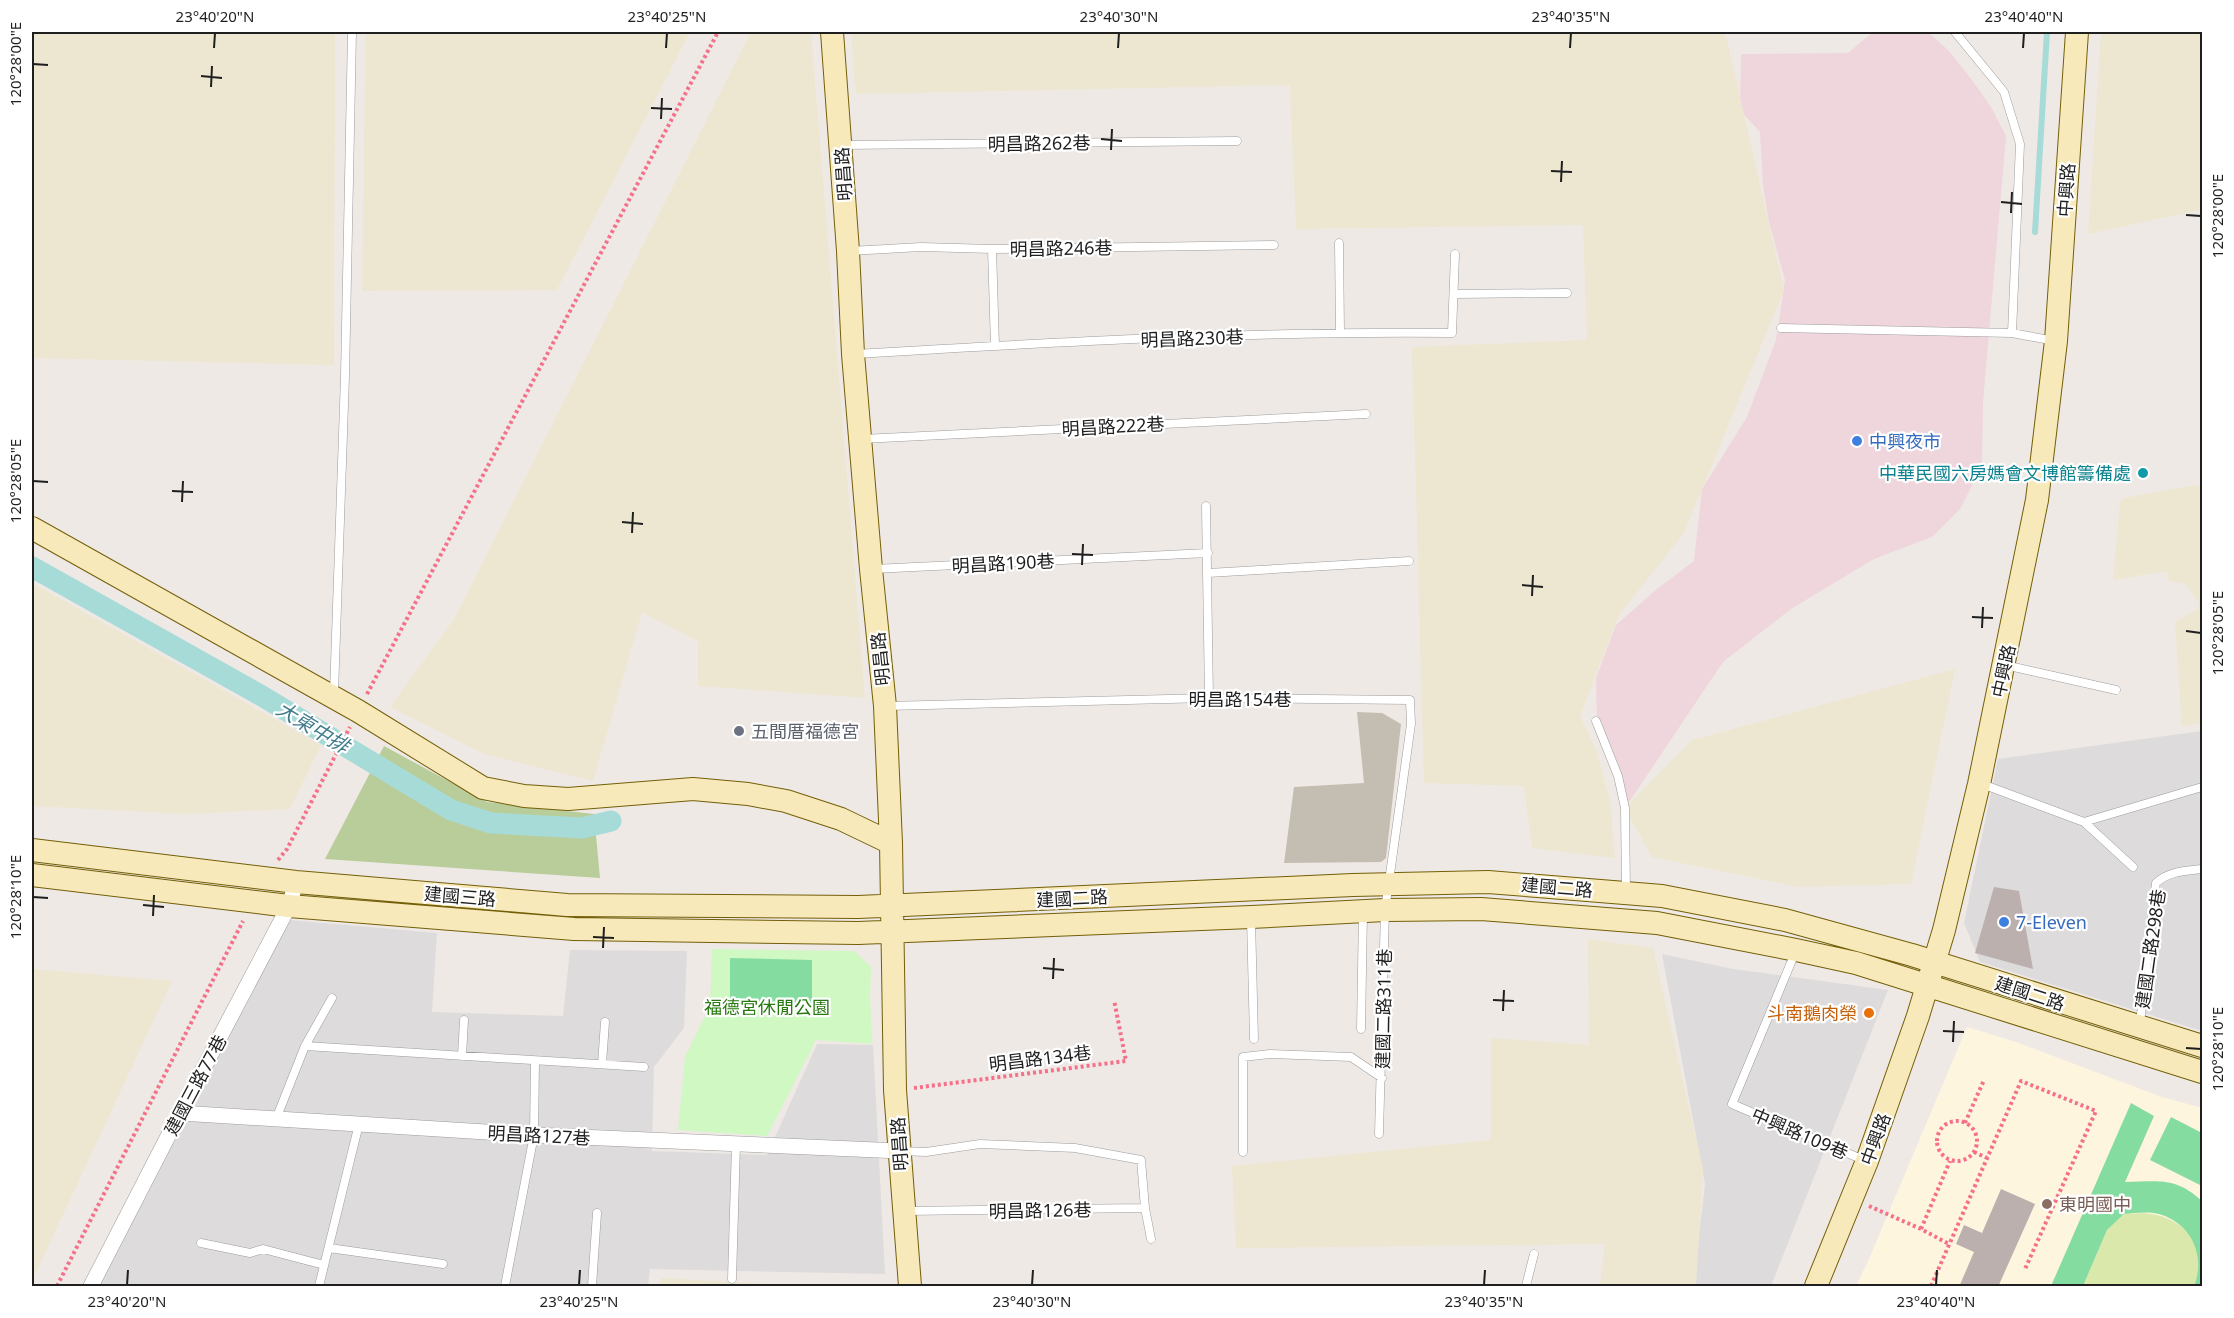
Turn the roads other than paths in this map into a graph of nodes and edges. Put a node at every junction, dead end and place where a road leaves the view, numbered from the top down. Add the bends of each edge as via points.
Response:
1 (352, 32) edge
2 (832, 32) edge
3 (1955, 32) edge
4 (2077, 32) edge
5 (1237, 141) dead end
6 (841, 145) junction
7 (1339, 243) dead end
8 (1274, 245) dead end
9 (992, 249) junction
10 (848, 251) junction
11 (1455, 254) dead end
12 (1567, 293) dead end
13 (1454, 294) junction
14 (1781, 328) dead end
15 (1340, 332) junction
16 (2012, 333) junction
17 (2056, 341) junction
18 (995, 346) junction
19 (853, 354) junction
20 (1366, 414) dead end
21 (861, 439) junction
22 (1206, 506) dead end
23 (32, 528) edge
24 (1208, 553) junction
25 (1410, 561) dead end
26 (871, 569) junction
27 (1208, 573) junction
28 (2004, 665) junction
29 (2116, 690) dead end
30 (334, 698) junction
31 (1209, 698) junction
32 (885, 706) junction
33 (1596, 721) dead end
34 (1979, 784) junction
35 (2202, 787) edge
36 (2084, 822) junction
37 (891, 843) junction
38 (32, 850) edge
39 (2133, 867) dead end
40 (2202, 869) edge
41 (32, 875) edge
42 (296, 882) junction
43 (1390, 884) junction
44 (1626, 893) junction
45 (289, 906) junction
46 (891, 906) junction
47 (1374, 910) junction
48 (1251, 917) junction
49 (891, 932) junction
50 (1796, 950) junction
51 (1935, 962) junction
52 (1927, 986) junction
53 (332, 998) dead end
54 (464, 1020) dead end
55 (605, 1022) dead end
56 (2139, 1027) junction
57 (1361, 1029) dead end
58 (1254, 1039) dead end
59 (305, 1046) junction
60 (2202, 1046) edge
61 (462, 1056) junction
62 (536, 1061) junction
63 (602, 1064) junction
64 (644, 1066) dead end
65 (2202, 1072) edge
66 (1382, 1078) junction
67 (180, 1113) junction
68 (276, 1119) junction
69 (359, 1124) junction
70 (1379, 1134) dead end
71 (534, 1135) junction
72 (736, 1145) junction
73 (900, 1151) junction
74 (1243, 1152) dead end
75 (1867, 1161) junction
76 (1145, 1208) junction
77 (904, 1211) junction
78 (597, 1213) dead end
79 (1151, 1239) dead end
80 (201, 1243) dead end
81 (329, 1248) junction
82 (1534, 1254) dead end
83 (443, 1264) dead end
84 (324, 1265) junction
85 (732, 1279) dead end
86 (91, 1287) edge
87 (319, 1287) edge
88 (505, 1287) edge
89 (592, 1287) edge
90 (910, 1287) edge
91 (1526, 1287) edge
92 (1816, 1287) edge

1 - 30 lane
2 - 6 street, 明昌路
3 - 16 lane via 2004,92 2020,144
4 - 17 street, 中興路
5 - 6 lane, 明昌路262巷
6 - 10 street, 明昌路
7 - 15 lane
8 - 9 lane, 明昌路246巷
9 - 10 lane, 明昌路246巷
9 - 18 lane
10 - 19 street, 明昌路
11 - 13 lane, 明昌路230巷
12 - 13 lane
13 - 15 lane, 明昌路230巷 via 1452,333
14 - 16 lane
15 - 18 lane, 明昌路230巷
16 - 17 lane
17 - 28 street, 中興路 via 2037,500
18 - 19 lane, 明昌路230巷
19 - 21 street, 明昌路
20 - 21 lane, 明昌路222巷
21 - 26 street, 明昌路
22 - 24 lane
23 - 30 street
24 - 26 lane, 明昌路190巷
24 - 27 lane
25 - 27 lane
26 - 32 street, 明昌路
27 - 31 lane
28 - 29 lane
28 - 34 street, 中興路
30 - 37 street via 483,788 568,799 693,789 748,794 786,801 841,819
31 - 32 lane, 明昌路154巷
31 - 43 lane, 明昌路154巷 via 1410,700 1411,724
32 - 37 street, 明昌路
33 - 44 lane via 1618,776 1625,808
34 - 36 lane
34 - 51 street, 中興路
35 - 36 lane
36 - 39 lane
37 - 46 street, 明昌路
38 - 42 street, 建國三路
40 - 56 lane, 建國二路298巷 via 2173,873 2156,884
41 - 45 street, 建國三路
42 - 45 street, 建國三路77巷
42 - 46 street, 建國三路 via 567,905
43 - 44 street, 建國二路 via 1488,882
43 - 46 street, 建國二路
43 - 47 lane, 建國二路311巷
44 - 51 street, 建國二路 via 1662,896 1785,920
45 - 49 street, 建國三路 via 574,929
45 - 67 street, 建國三路77巷
46 - 49 street, 明昌路
47 - 48 street, 建國二路
47 - 50 street, 建國二路 via 1480,909 1657,923
47 - 57 lane
47 - 66 lane, 建國二路311巷
48 - 49 street, 建國二路
48 - 58 lane
49 - 73 street, 明昌路
50 - 52 street, 建國二路 via 1856,963
50 - 75 lane, 中興路109巷 via 1732,1104
51 - 52 street, 中興路
51 - 56 street, 建國二路
52 - 65 street, 建國二路
52 - 75 street, 中興路
53 - 59 lane
54 - 61 lane
55 - 63 lane
56 - 60 street, 建國二路
59 - 61 lane
59 - 68 lane
61 - 62 lane
62 - 63 lane
62 - 71 lane
63 - 64 lane
66 - 70 lane, 建國二路311巷
66 - 74 lane via 1351,1057 1243,1057
67 - 68 street, 明昌路127巷
67 - 86 street, 建國三路77巷
68 - 69 street, 明昌路127巷
69 - 71 street, 明昌路127巷
69 - 81 lane
71 - 72 street, 明昌路127巷
71 - 88 lane
72 - 73 street, 明昌路127巷
72 - 85 lane
73 - 76 lane via 926,1152 980,1144 1075,1148 1141,1160
73 - 77 street, 明昌路
75 - 92 street, 中興路
76 - 77 lane, 明昌路126巷
76 - 79 lane
77 - 90 street, 明昌路
78 - 89 lane
80 - 84 lane via 250,1253 263,1249
81 - 83 lane
81 - 84 lane
82 - 91 lane
84 - 87 lane

